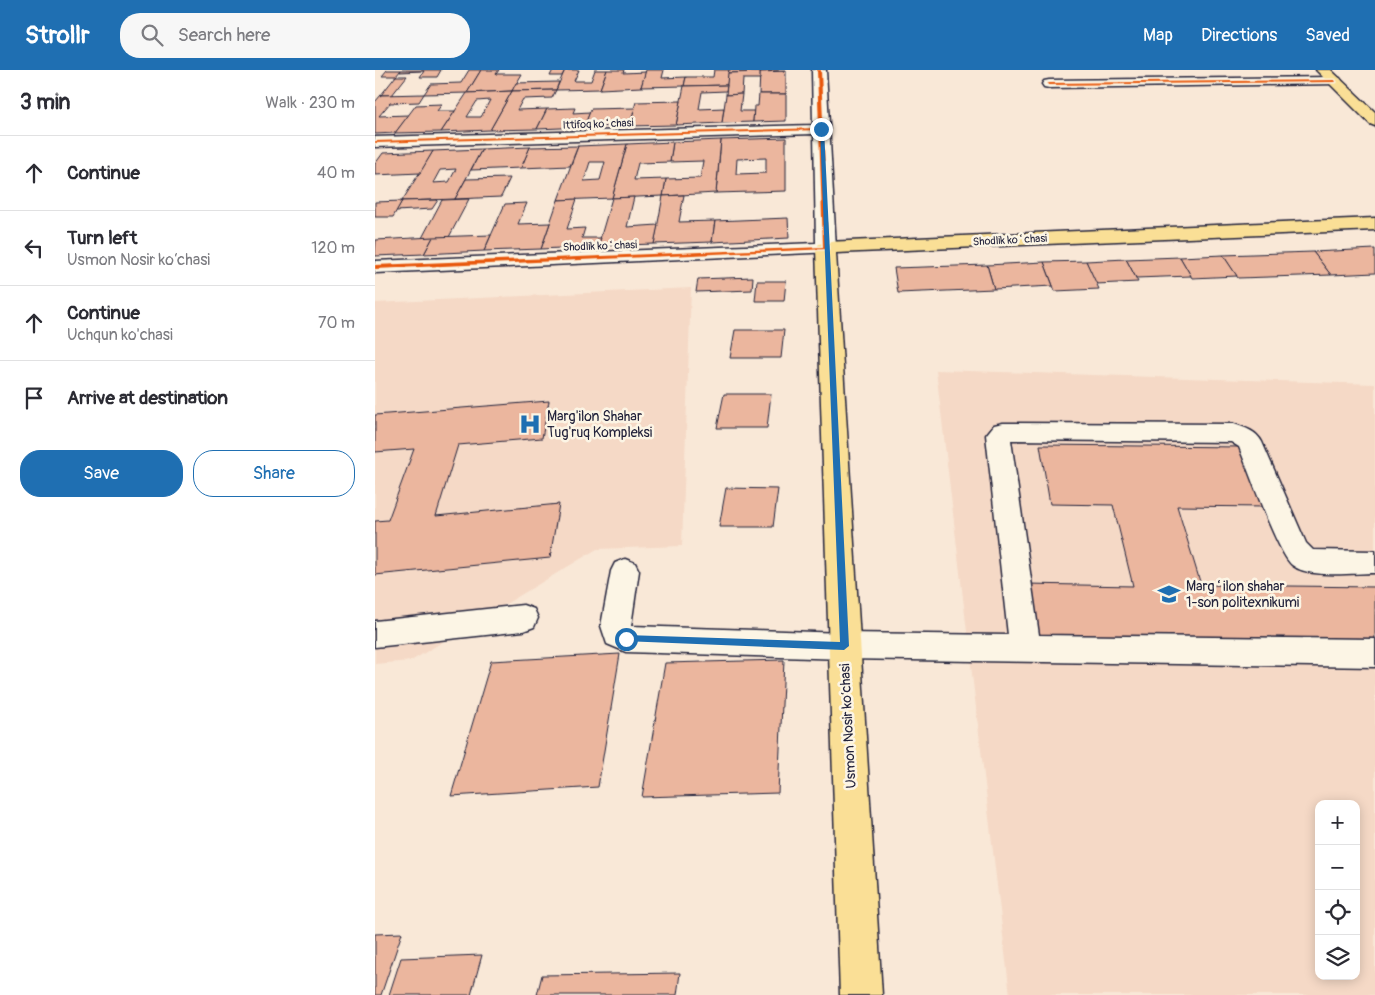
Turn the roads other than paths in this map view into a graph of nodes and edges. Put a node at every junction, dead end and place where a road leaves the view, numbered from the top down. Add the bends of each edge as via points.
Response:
1 (819, 70) edge
2 (1323, 70) edge
3 (1335, 81) junction
4 (1049, 84) dead end
5 (1375, 121) edge
6 (821, 129) junction
7 (375, 142) edge
8 (1375, 224) edge
9 (826, 248) junction
10 (375, 267) edge
11 (1375, 562) edge
12 (625, 571) dead end
13 (523, 618) dead end
14 (375, 634) edge
15 (844, 646) junction
16 (1025, 648) junction
17 (1375, 653) edge
18 (861, 995) edge

1 - 6 street
2 - 3 main road
3 - 4 street
3 - 5 main road
6 - 7 street, Ittifoq koʻchasi
6 - 9 street
8 - 9 main road, Shodlik koʻchasi
9 - 10 street, Shodlik koʻchasi
9 - 15 main road, Usmon Nosir ko‘chasi
11 - 16 street via 1315,562 1303,558 1295,550 1250,442 1245,437 1234,434 1003,431 997,435
12 - 15 street via 616,626 618,635 626,639
13 - 14 street
15 - 16 street
15 - 18 main road, Usmon Nosir ko‘chasi
16 - 17 street

